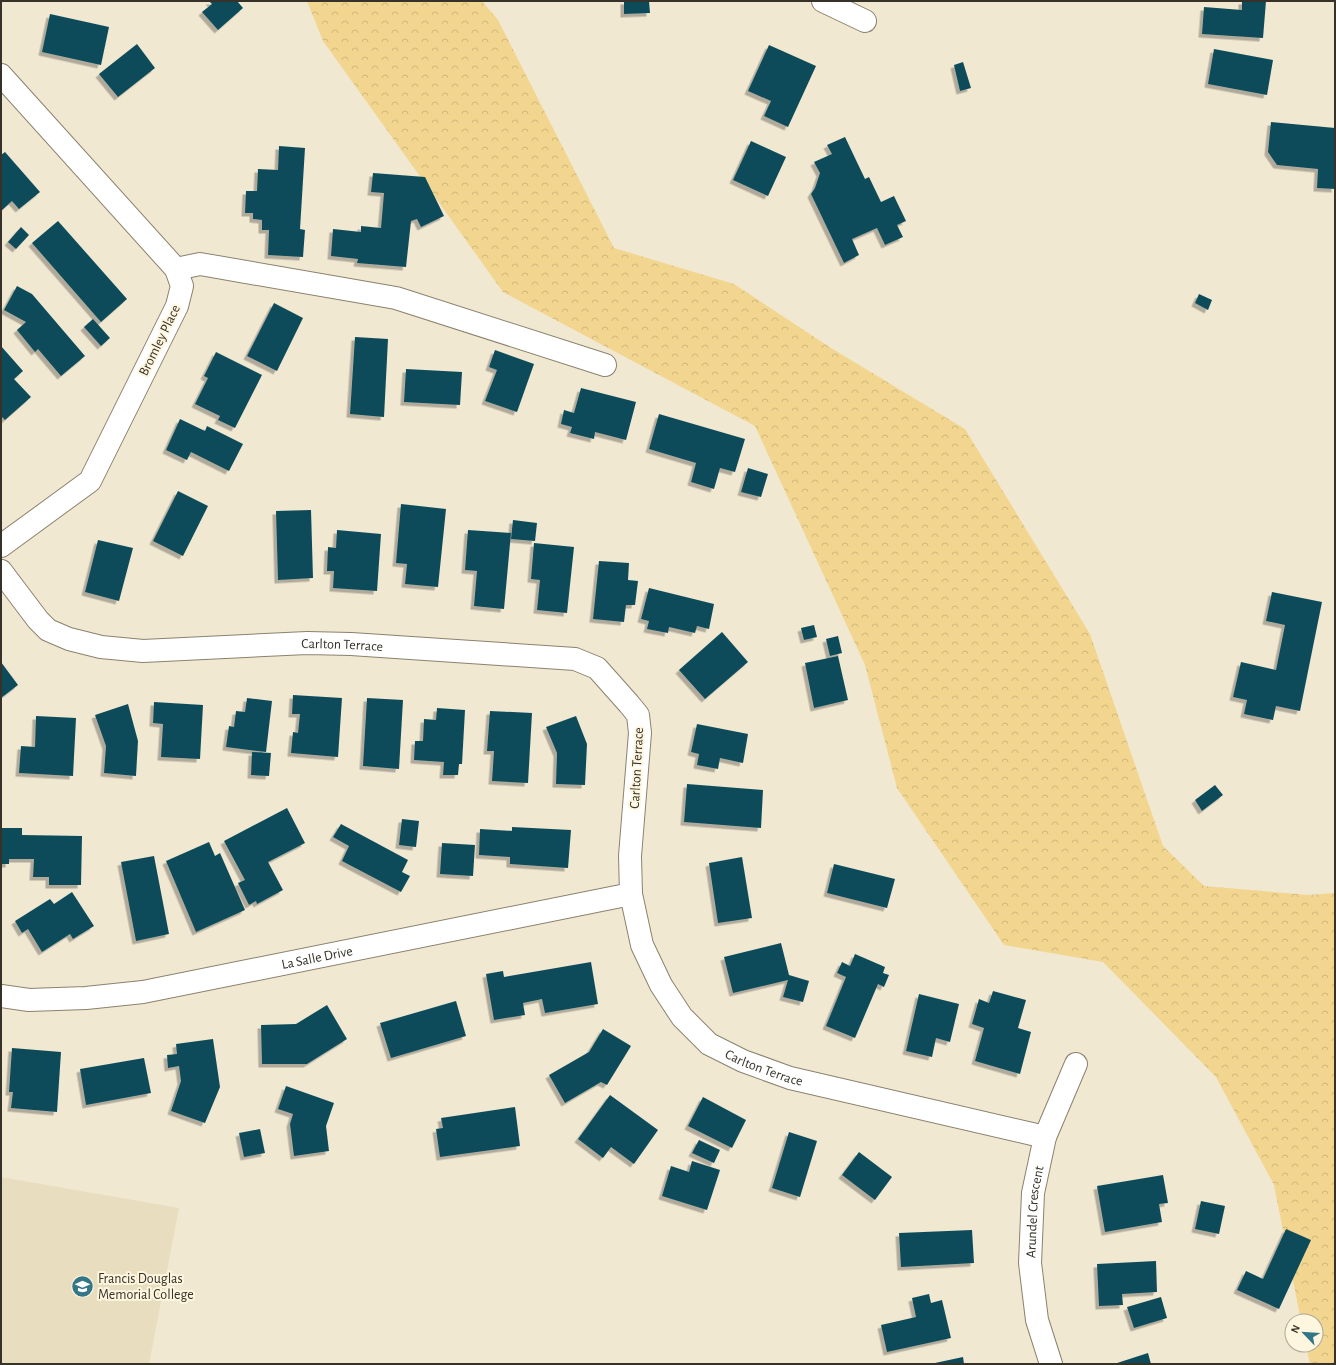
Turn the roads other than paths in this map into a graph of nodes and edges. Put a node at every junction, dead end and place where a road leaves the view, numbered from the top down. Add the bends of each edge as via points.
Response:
1 (823, 1) edge
2 (865, 21) dead end
3 (1, 75) edge
4 (176, 269) junction
5 (605, 365) dead end
6 (1, 546) edge
7 (1, 571) edge
8 (631, 894) junction
9 (1, 996) edge
10 (1076, 1064) dead end
11 (1045, 1137) junction
12 (1051, 1364) edge

1 - 2 street
3 - 4 street, Bromley Place
4 - 5 street via 200,264 396,298
4 - 6 street, Bromley Place via 182,286 177,306 90,481
7 - 8 street, Carlton Terrace via 48,630 69,639 101,647 143,651 307,643 351,644 574,659 597,668 638,716 640,733 630,856
8 - 9 street, La Salle Drive via 143,992 29,1000
8 - 11 street, Carlton Terrace via 642,945 661,985 682,1016 710,1044 743,1061 790,1078
10 - 11 street, Arundel Crescent
11 - 12 street, Arundel Crescent via 1033,1193 1030,1263 1037,1320

